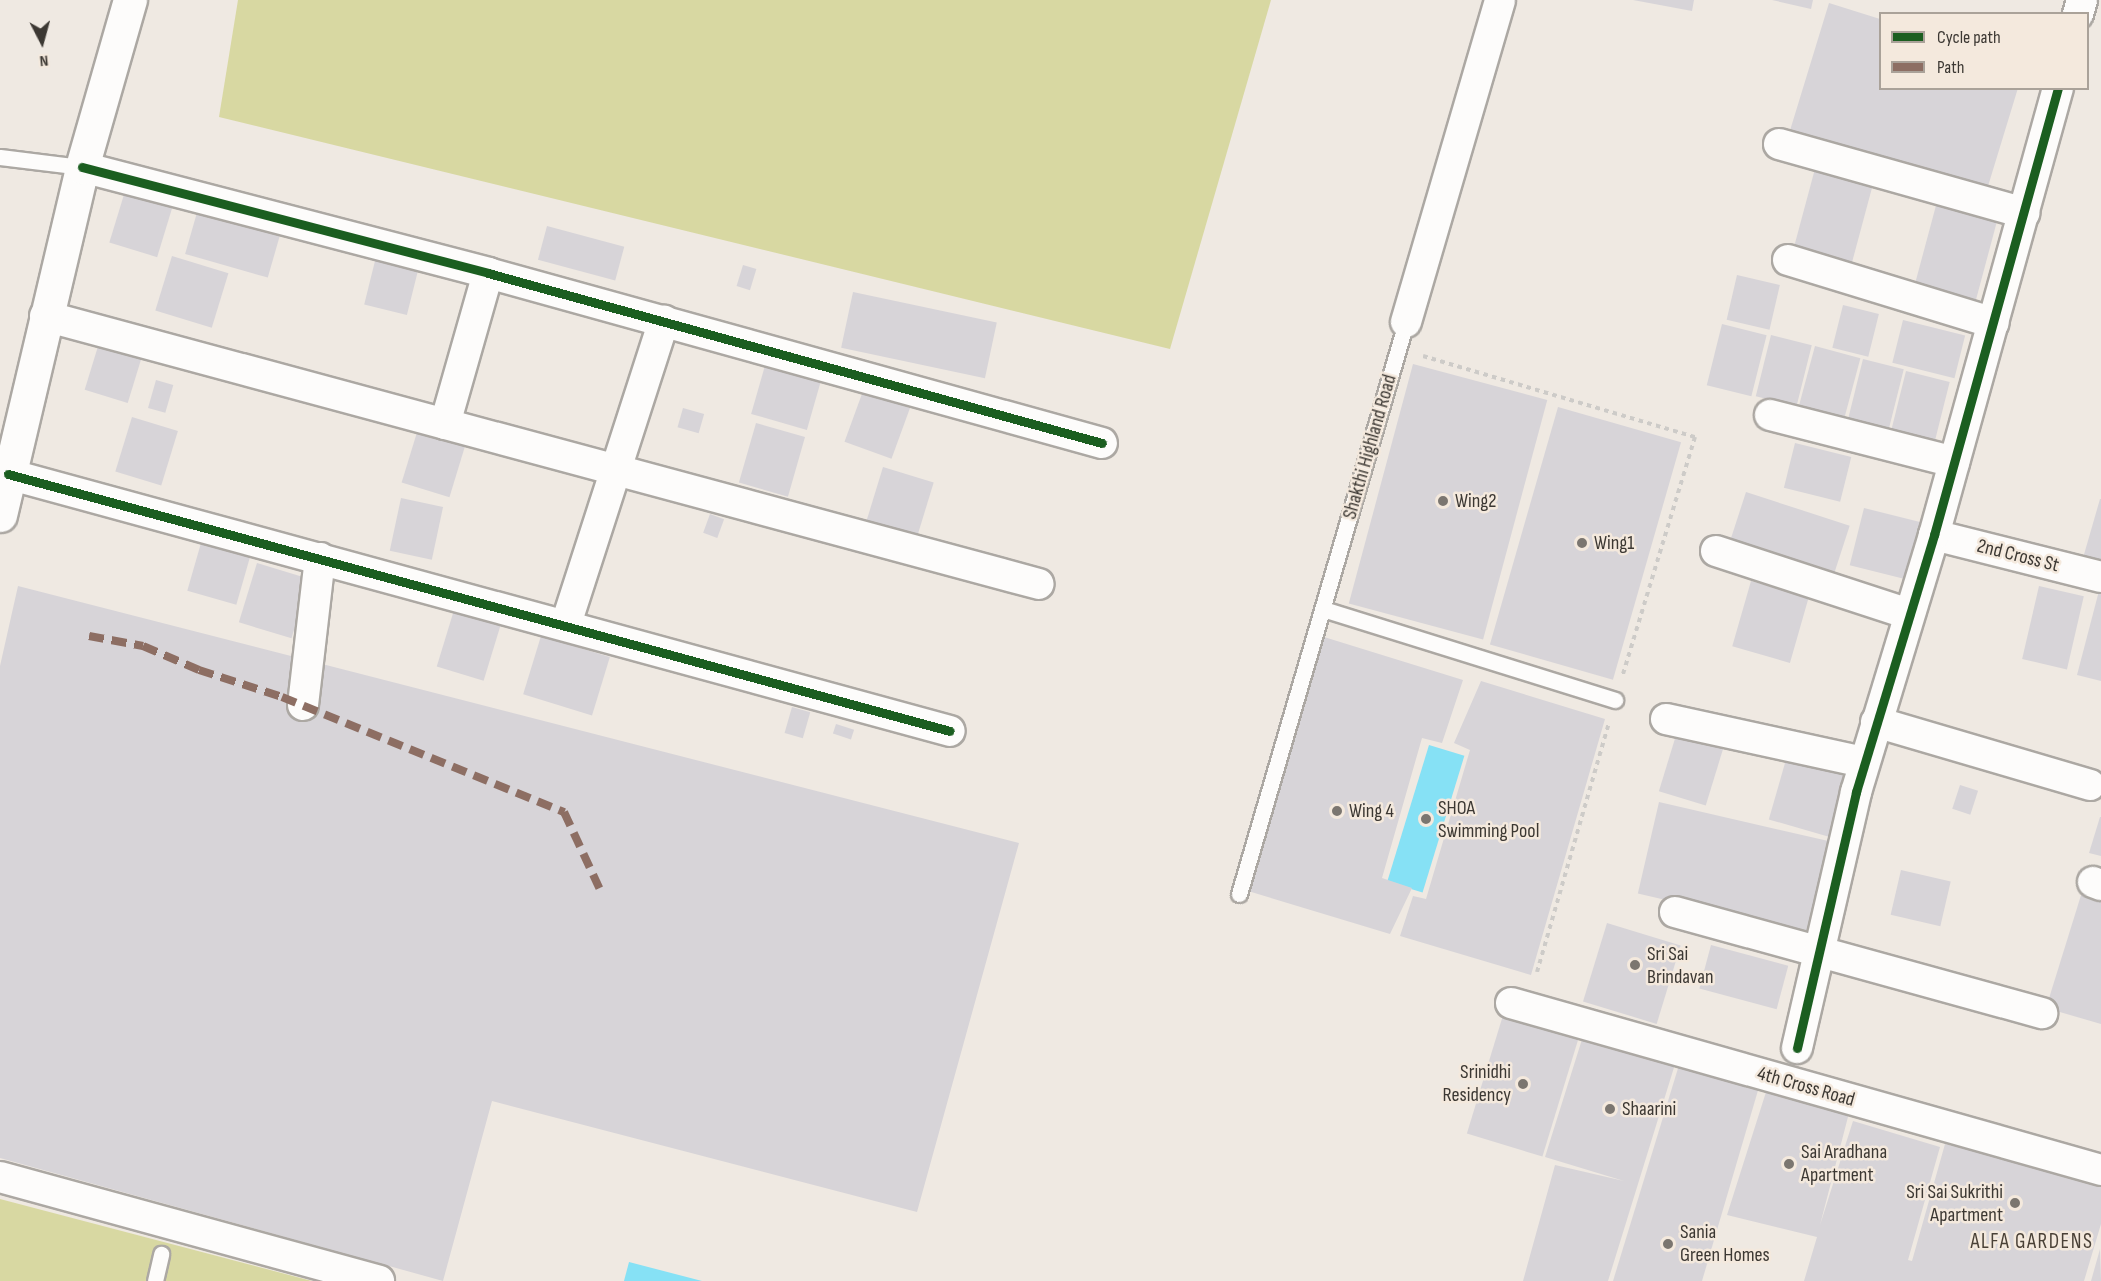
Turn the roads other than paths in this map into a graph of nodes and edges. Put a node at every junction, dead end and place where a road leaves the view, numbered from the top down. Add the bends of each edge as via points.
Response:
1 (130, 0) edge
2 (1500, 0) edge
3 (2057, 90) edge
4 (1779, 144) dead end
5 (0, 157) edge
6 (82, 167) junction
7 (2024, 213) junction
8 (1788, 260) dead end
9 (488, 273) junction
10 (45, 316) junction
11 (664, 320) junction
12 (1406, 322) joint
13 (1994, 323) junction
14 (1770, 415) dead end
15 (445, 424) junction
16 (1102, 443) dead end
17 (1954, 462) junction
18 (616, 471) junction
19 (8, 474) junction
20 (0, 515) edge
21 (1934, 535) junction
22 (1716, 550) dead end
23 (320, 558) junction
24 (2101, 578) edge
25 (1039, 584) dead end
26 (1323, 609) junction
27 (1908, 614) junction
28 (566, 624) junction
29 (1615, 700) road end
30 (303, 705) dead end
31 (1666, 719) dead end
32 (1876, 722) junction
33 (950, 731) dead end
34 (1864, 762) junction
35 (2090, 785) dead end
36 (1239, 894) dead end
37 (1675, 912) dead end
38 (1819, 954) junction
39 (1511, 1003) dead end
40 (2042, 1013) dead end
41 (1797, 1048) dead end
42 (2101, 1170) edge
43 (0, 1177) edge
44 (161, 1254) dead end
45 (155, 1281) edge
46 (380, 1281) edge

1 - 6 street
2 - 12 street, Shakthi Highland Road
3 - 7 street
4 - 7 street
5 - 6 lane
6 - 9 street
6 - 10 street
7 - 13 street
8 - 13 street
9 - 11 street
9 - 15 street
10 - 15 street
10 - 19 street
11 - 16 street
11 - 18 street
12 - 26 lane, Shakthi Highland Road
13 - 17 street
14 - 17 street
15 - 18 street
17 - 21 street
18 - 25 street
18 - 28 street
19 - 20 street
19 - 23 street
21 - 24 street, 2nd Cross St
21 - 27 street
22 - 27 street
23 - 28 street
23 - 30 street
26 - 29 lane
26 - 36 lane, Shakthi Highland Road
27 - 32 street
28 - 33 street
31 - 34 street
32 - 34 street
32 - 35 street
34 - 38 street
37 - 38 street
38 - 40 street
38 - 41 street
39 - 42 street, 4th Cross Road
43 - 46 street
44 - 45 lane

